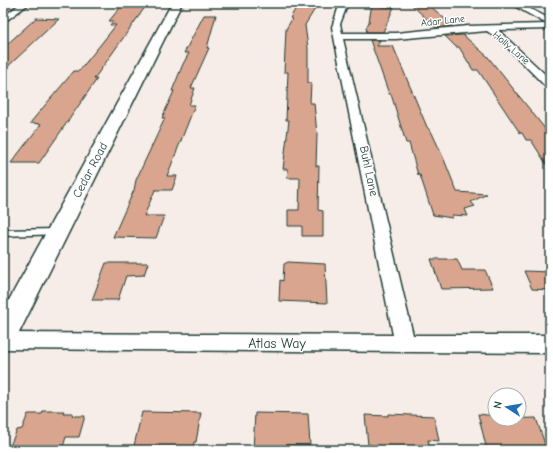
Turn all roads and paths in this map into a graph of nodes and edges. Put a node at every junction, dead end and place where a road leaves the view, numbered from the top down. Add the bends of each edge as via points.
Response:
1 (26, 3) edge
2 (178, 3) edge
3 (344, 3) edge
4 (513, 3) edge
5 (3, 21) edge
6 (550, 22) edge
7 (550, 26) edge
8 (489, 28) junction
9 (338, 36) junction
10 (550, 85) edge
11 (58, 232) junction
12 (3, 233) edge
13 (3, 337) edge
14 (3, 341) edge
15 (405, 342) junction
16 (550, 344) edge

1 - 5 street
2 - 11 street, Cedar Road
3 - 9 street, Buhl Lane via 336,21
4 - 6 street
7 - 8 street, Adar Lane
8 - 9 street, Adar Lane via 414,36
8 - 10 street, Holly Lane via 513,47
9 - 15 street, Buhl Lane
11 - 12 lane
11 - 13 street, Cedar Road
14 - 15 street, Atlas Way
15 - 16 street, Atlas Way

